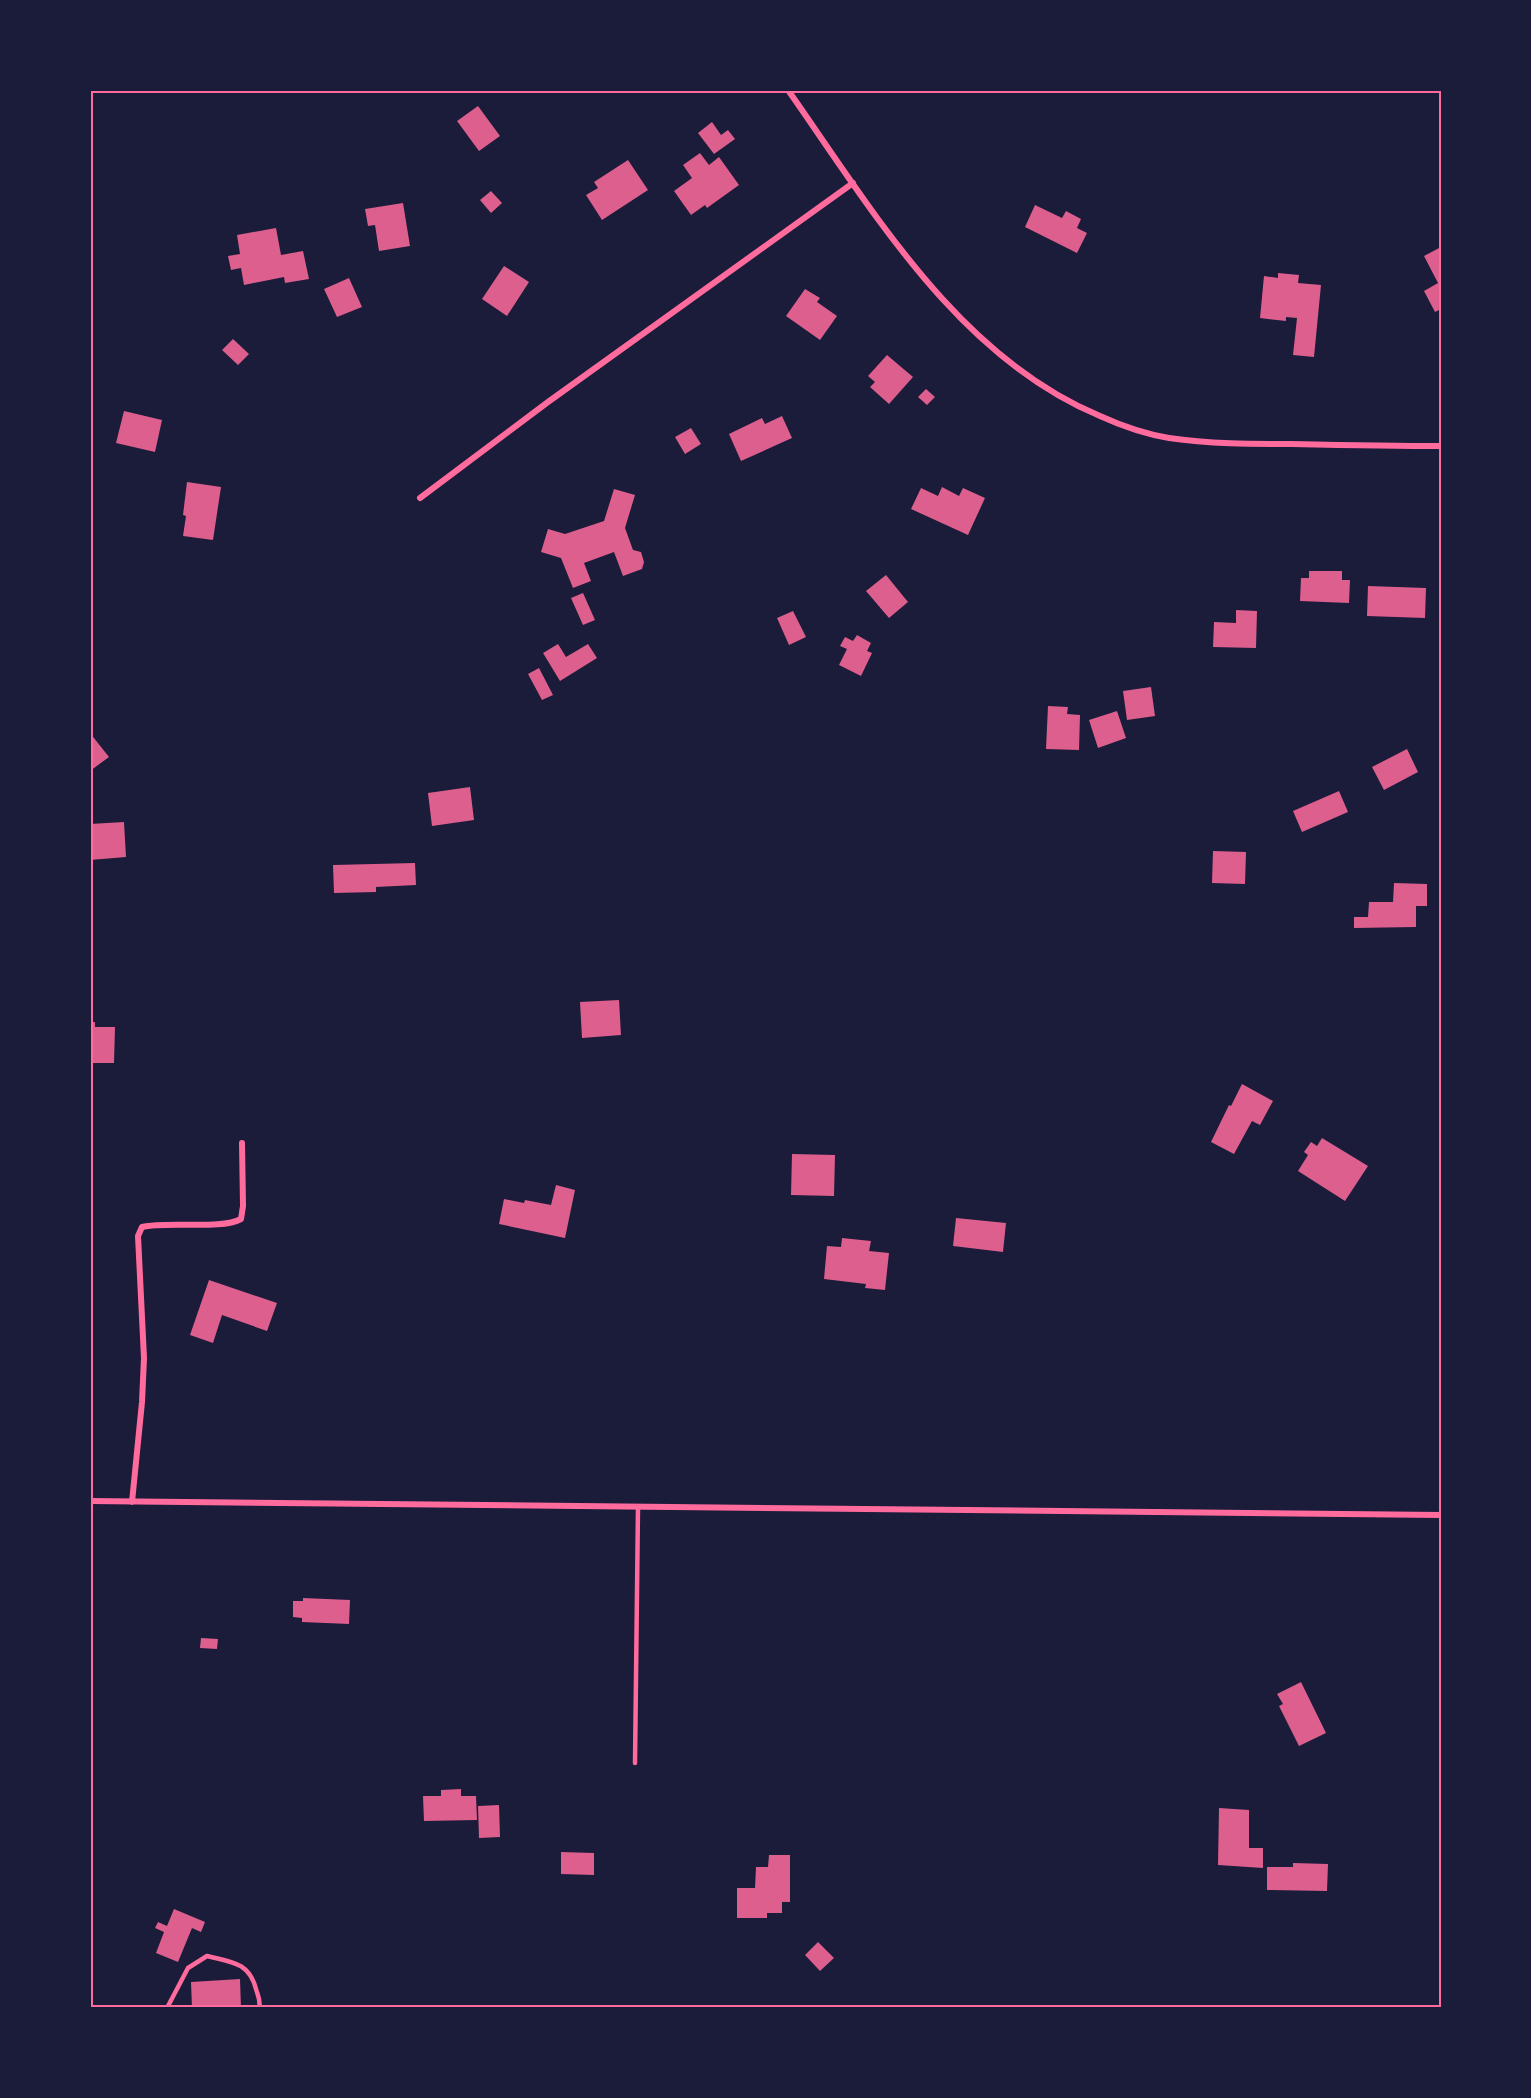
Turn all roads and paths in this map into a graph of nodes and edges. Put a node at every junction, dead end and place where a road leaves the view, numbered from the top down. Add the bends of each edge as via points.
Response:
1 (788, 90) edge
2 (853, 183) junction
3 (1441, 447) edge
4 (420, 498) dead end
5 (242, 1143) dead end
6 (90, 1501) edge
7 (132, 1502) junction
8 (638, 1507) junction
9 (1441, 1515) edge
10 (635, 1763) dead end
11 (167, 2008) edge
12 (259, 2008) edge

1 - 2 street
2 - 3 street via 939,296 996,353 1074,405 1124,426 1169,438 1223,443
2 - 4 street
5 - 7 street via 240,1219 221,1224 154,1224 142,1227 138,1236 144,1358
6 - 7 street
7 - 8 street
8 - 9 street
8 - 10 lane
11 - 12 lane via 188,1968 207,1956 236,1963 252,1975

